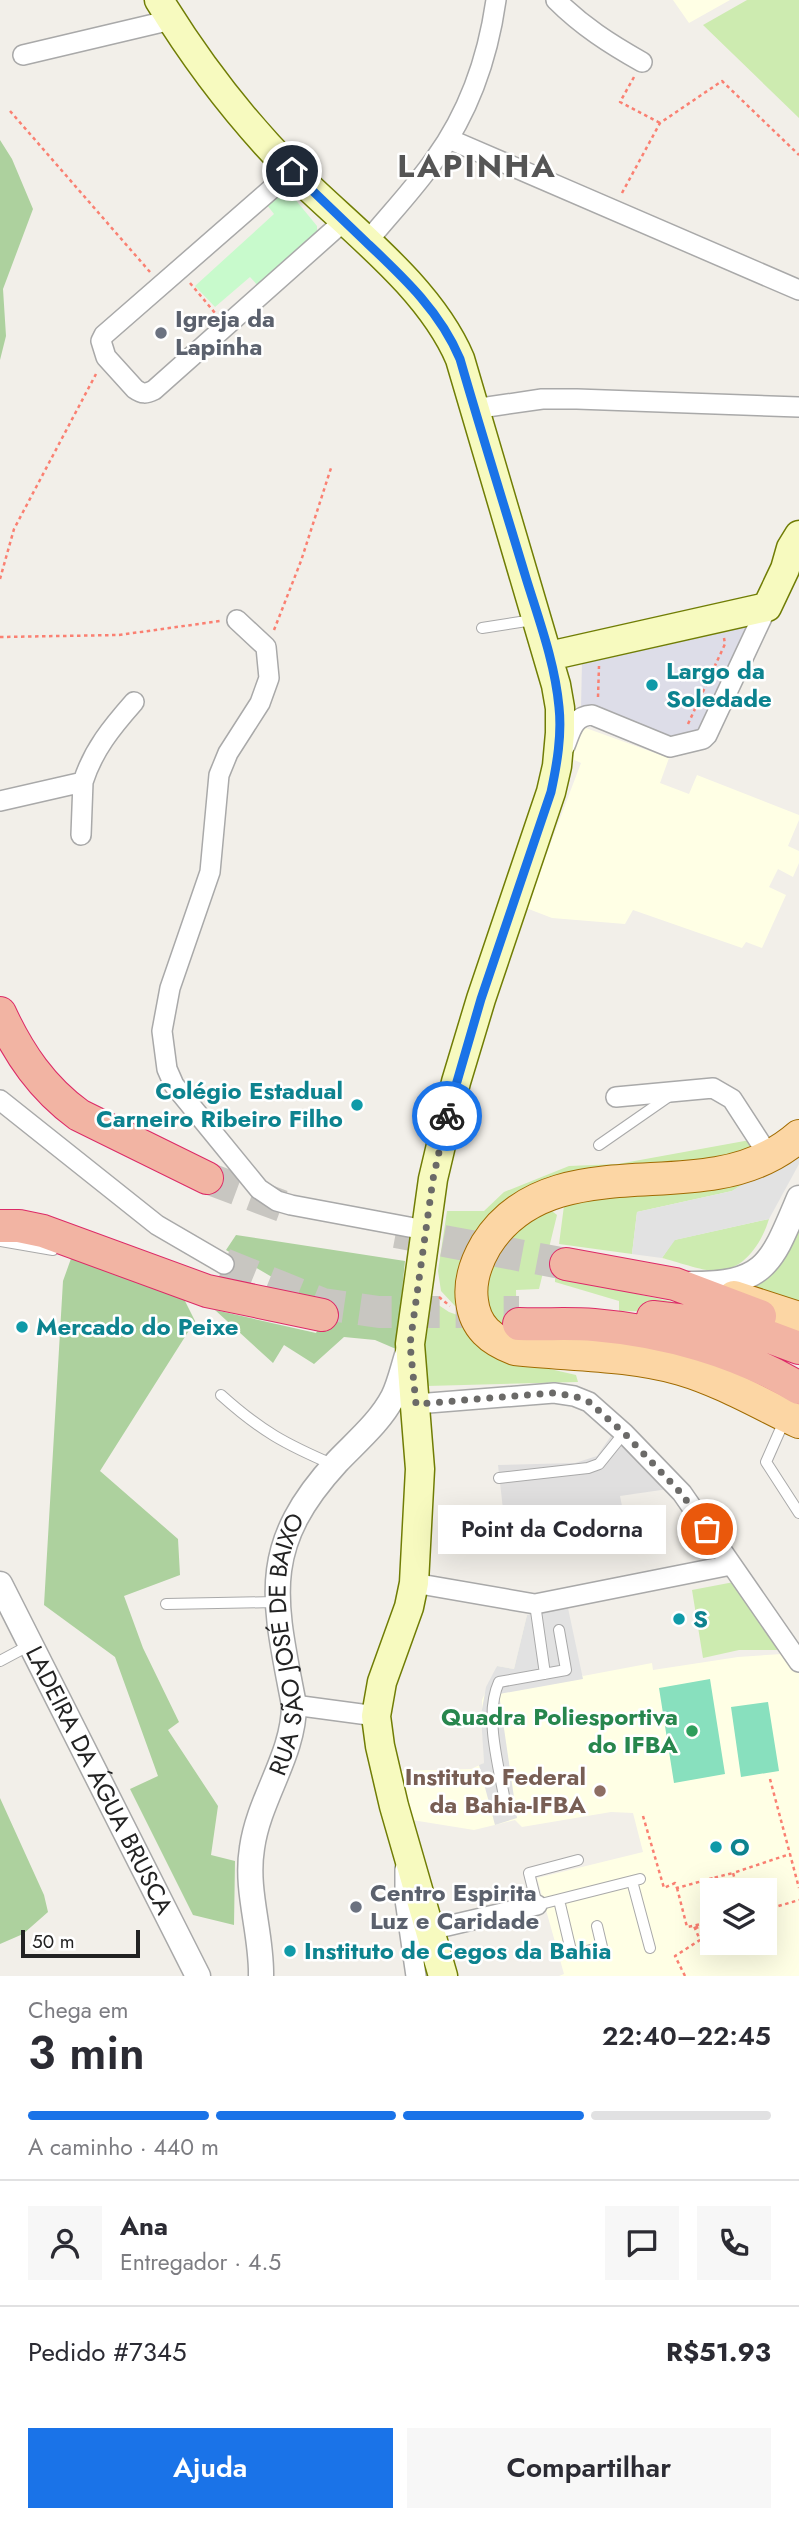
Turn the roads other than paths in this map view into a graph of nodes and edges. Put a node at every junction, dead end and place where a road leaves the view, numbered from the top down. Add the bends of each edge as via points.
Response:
1 (496, 0) edge
2 (556, 0) edge
3 (165, 10) edge
4 (23, 55) dead end
5 (642, 62) road end
6 (449, 139) junction
7 (292, 171) junction
8 (344, 221) junction
9 (366, 242) junction
10 (799, 290) edge
11 (799, 407) edge
12 (474, 408) junction
13 (799, 536) edge
14 (792, 563) edge
15 (767, 607) junction
16 (538, 619) junction
17 (237, 620) road end
18 (482, 628) dead end
19 (549, 656) junction
20 (134, 702) dead end
21 (556, 766) junction
22 (83, 782) junction
23 (0, 802) edge
24 (81, 835) dead end
25 (0, 1013) edge
26 (676, 1091) junction
27 (616, 1097) dead end
28 (0, 1100) edge
29 (799, 1136) edge
30 (599, 1145) dead end
31 (784, 1155) edge
32 (207, 1178) tunnel mouth
33 (799, 1198) edge
34 (0, 1226) edge
35 (425, 1230) junction
36 (0, 1241) edge
37 (54, 1250) dead end
38 (224, 1264) tunnel mouth
39 (566, 1264) tunnel mouth
40 (675, 1284) junction
41 (322, 1315) dead end
42 (799, 1318) edge
43 (684, 1320) junction
44 (799, 1335) edge
45 (799, 1348) edge
46 (799, 1361) edge
47 (221, 1395) dead end
48 (404, 1401) junction
49 (795, 1409) edge
50 (624, 1433) junction
51 (335, 1465) junction
52 (499, 1478) dead end
53 (799, 1513) edge
54 (731, 1565) junction
55 (414, 1583) junction
56 (0, 1584) edge
57 (276, 1602) junction
58 (166, 1604) dead end
59 (535, 1604) junction
60 (559, 1630) dead end
61 (31, 1645) junction
62 (0, 1661) edge
63 (799, 1662) edge
64 (545, 1674) junction
65 (294, 1705) junction
66 (376, 1716) junction
67 (506, 1807) dead end
68 (405, 1844) junction
69 (578, 1860) dead end
70 (559, 1900) junction
71 (537, 1905) junction
72 (597, 1926) dead end
73 (430, 1930) junction
74 (650, 1948) dead end
75 (198, 1976) edge
76 (261, 1976) edge
77 (416, 1976) edge
78 (443, 1976) edge

1 - 6 street via 479,77
2 - 5 street via 604,41
3 - 4 street
3 - 7 main road via 204,69
6 - 9 street
6 - 10 street
7 - 8 main road
7 - 8 street via 104,335 101,341 106,356 135,389 141,393 154,390
8 - 9 main road
9 - 12 main road via 444,326 460,359
11 - 12 street via 565,399
12 - 16 main road
13 - 14 main road via 791,548
14 - 15 main road
15 - 19 main road
15 - 21 street via 703,739 664,745 586,715 574,723
16 - 18 lane
16 - 19 main road
17 - 35 street via 266,647 269,678 260,703 222,765 216,787 210,872 163,1022 167,1069 184,1100 270,1197
19 - 21 main road via 560,708
20 - 22 street via 97,748
21 - 35 main road via 456,1082
22 - 23 street
22 - 24 street
25 - 32 highway via 22,1055 63,1103
26 - 27 street
26 - 30 lane
26 - 31 street via 713,1088 732,1099
28 - 38 street via 157,1224
29 - 31 main road
31 - 49 main road via 718,1173 603,1182 556,1191 530,1204 491,1238 474,1270 471,1297 480,1325 503,1345 681,1369
33 - 40 street via 778,1245 760,1270 718,1285
34 - 41 highway via 43,1231 207,1290
35 - 48 main road
36 - 37 lane
39 - 40 highway
40 - 42 main road via 750,1300
40 - 44 highway
43 - 45 highway via 745,1328
43 - 46 highway
43 - 49 highway via 519,1318 629,1329 677,1339 756,1366
47 - 51 lane via 281,1442
48 - 50 street via 554,1393 589,1402
48 - 51 street, RUA SÃO JOSÉ DE BAIXO
48 - 55 main road via 420,1469
49 - 53 lane via 766,1462
50 - 52 lane via 599,1464 588,1468
50 - 54 street via 681,1493
51 - 57 street, RUA SÃO JOSÉ DE BAIXO via 309,1496 288,1533
54 - 59 street
54 - 63 street
55 - 59 street
55 - 66 main road via 382,1682
56 - 61 street, LADEIRA DA ÁGUA BRUSCA
57 - 58 lane
57 - 65 street, RUA SÃO JOSÉ DE BAIXO
59 - 64 lane
60 - 64 lane via 566,1670
61 - 62 lane
61 - 75 street, LADEIRA DA ÁGUA BRUSCA
64 - 67 lane via 499,1682 495,1691 491,1717
65 - 66 street
65 - 76 street, RUA SÃO JOSÉ DE BAIXO via 293,1730 251,1848 250,1883
66 - 68 main road
68 - 73 main road
68 - 77 street via 405,1900
69 - 71 lane via 529,1873
70 - 71 lane
70 - 72 lane via 572,1955 603,1947
70 - 74 lane via 636,1880
71 - 73 street
73 - 78 main road

